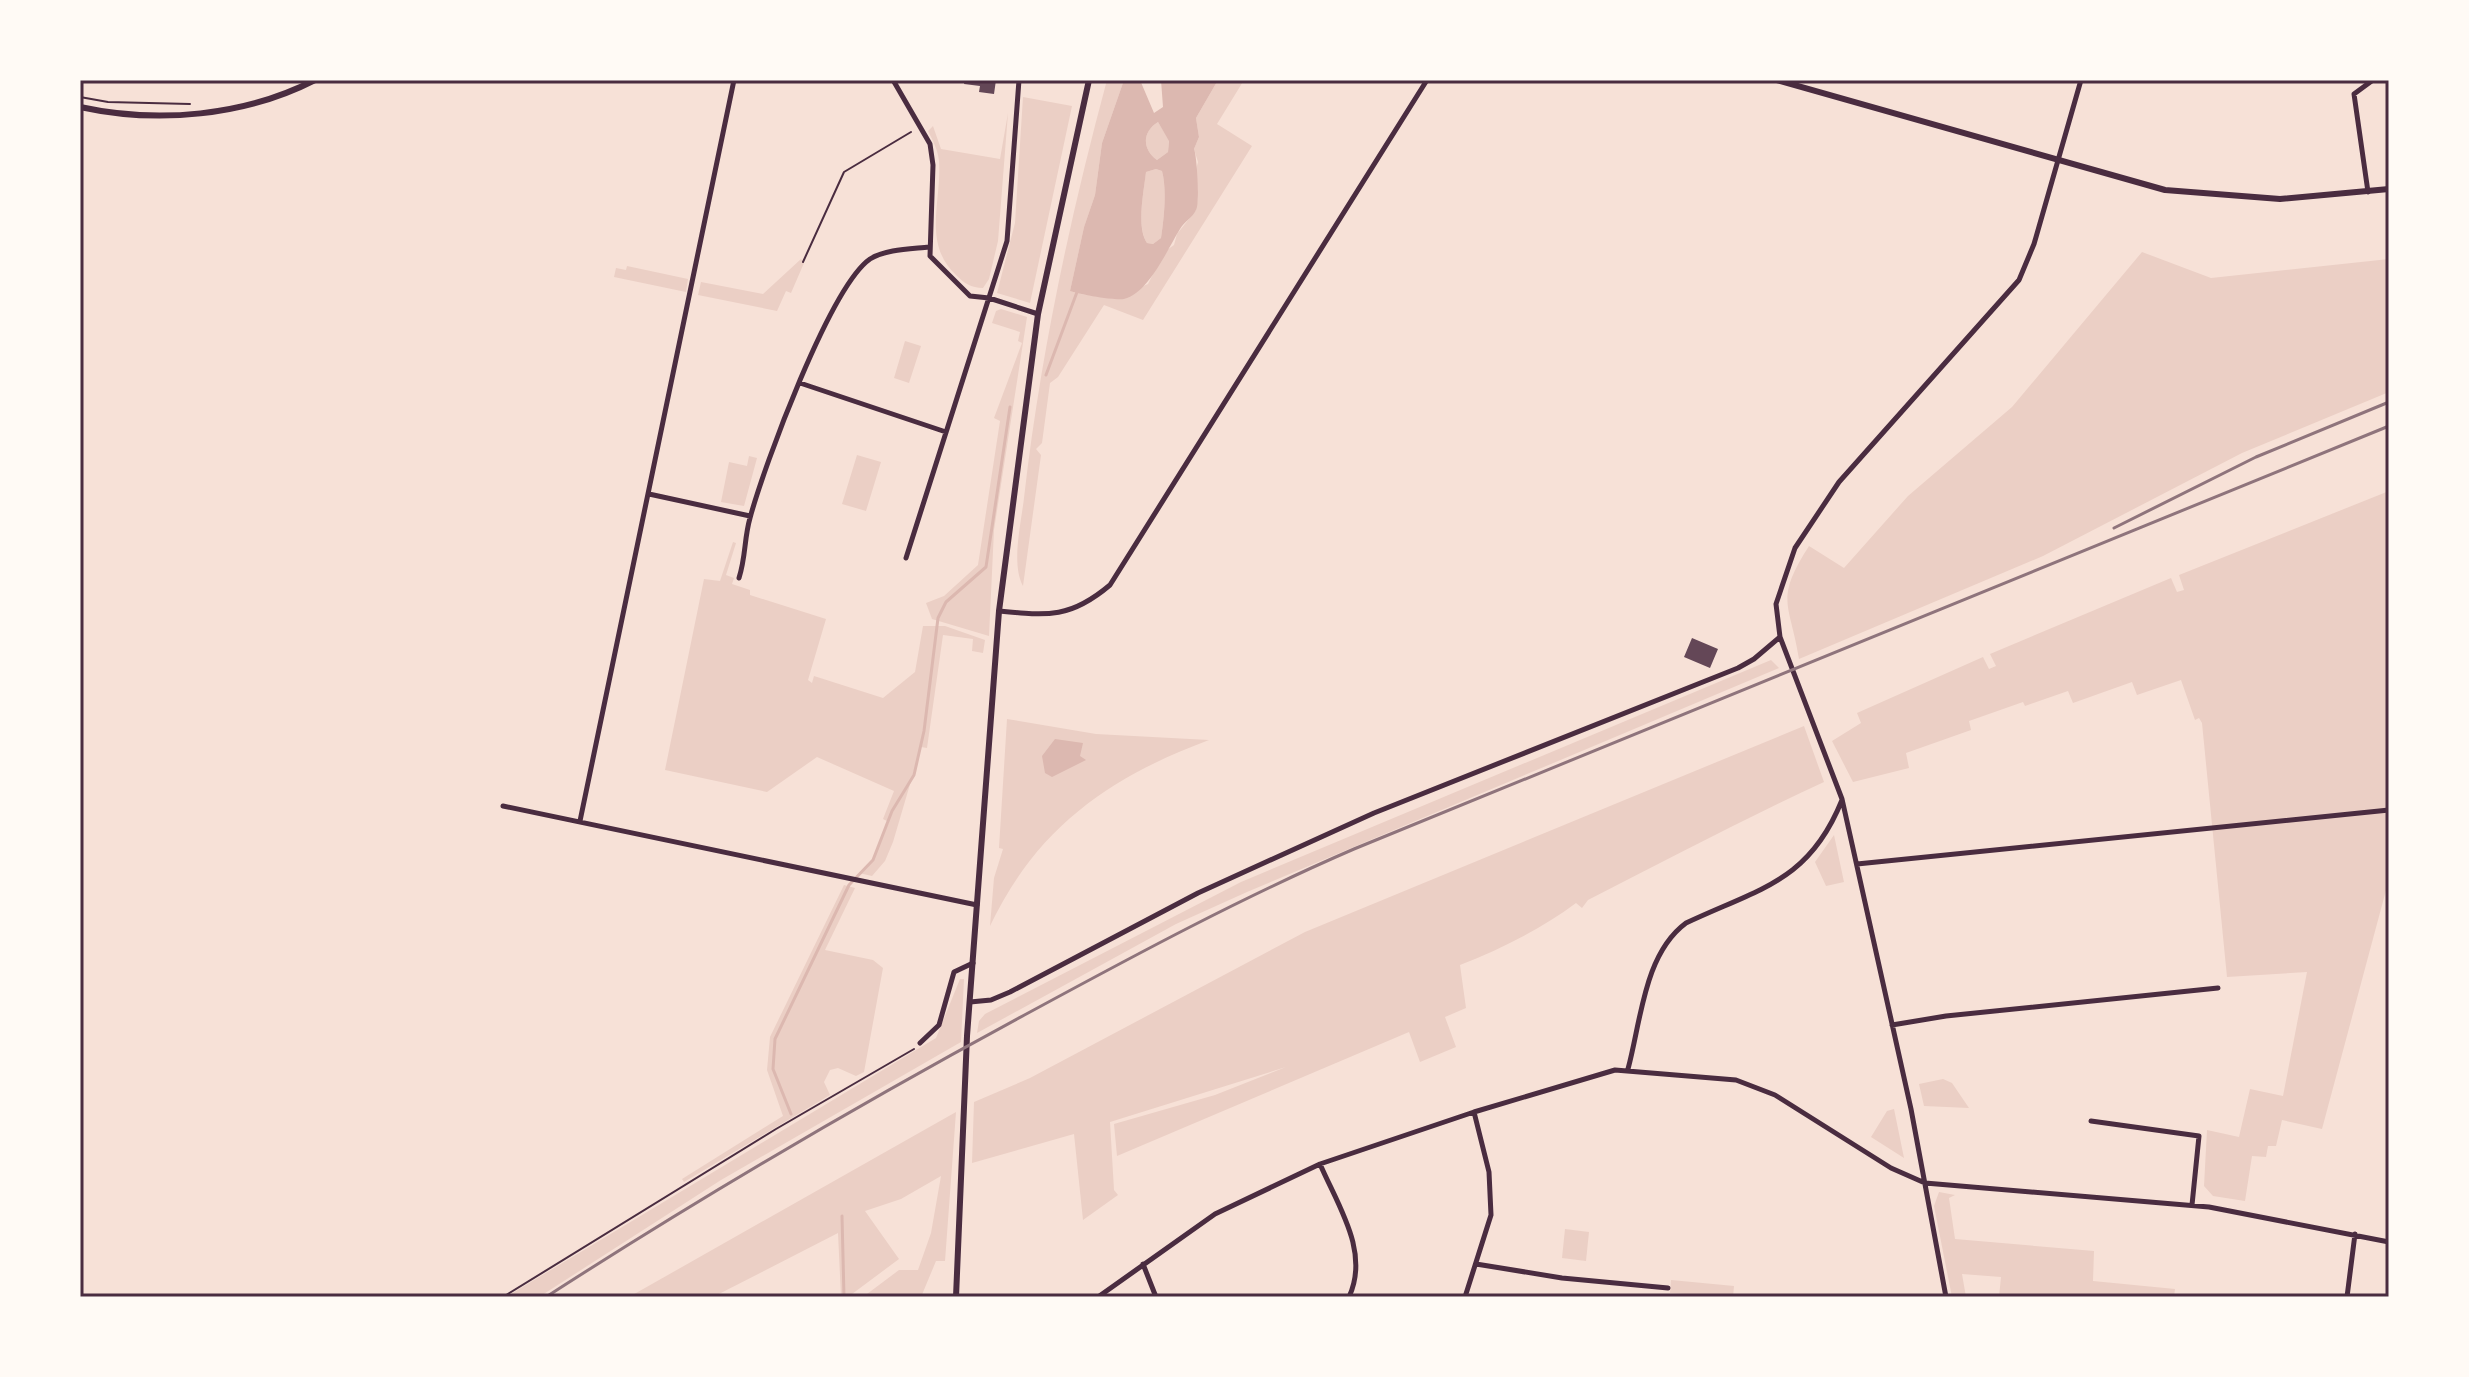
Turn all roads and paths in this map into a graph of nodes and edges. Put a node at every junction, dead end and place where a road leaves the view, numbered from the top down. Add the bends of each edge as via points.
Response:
1 (315, 80) edge
2 (734, 80) edge
3 (893, 80) edge
4 (1019, 80) edge
5 (1089, 80) edge
6 (1427, 80) edge
7 (1777, 80) edge
8 (2081, 80) edge
9 (2373, 80) edge
10 (80, 97) edge
11 (196, 105) dead end
12 (80, 107) edge
13 (923, 125) junction
14 (2058, 159) junction
15 (2389, 189) edge
16 (2368, 193) junction
17 (929, 247) junction
18 (803, 262) dead end
19 (989, 298) junction
20 (1038, 314) junction
21 (800, 383) junction
22 (946, 432) junction
23 (649, 494) junction
24 (750, 516) junction
25 (906, 558) dead end
26 (739, 578) dead end
27 (999, 611) junction
28 (1780, 637) junction
29 (1842, 799) junction
30 (503, 806) dead end
31 (2389, 810) edge
32 (580, 821) junction
33 (1857, 864) junction
34 (977, 905) junction
35 (973, 963) junction
36 (2218, 988) dead end
37 (970, 1002) junction
38 (1892, 1025) junction
39 (920, 1043) joint
40 (1628, 1069) junction
41 (2389, 1089) edge
42 (2388, 1099) edge
43 (1474, 1112) junction
44 (2091, 1121) dead end
45 (1320, 1164) junction
46 (1925, 1183) junction
47 (2192, 1205) junction
48 (2355, 1234) junction
49 (2389, 1242) edge
50 (1143, 1264) junction
51 (1476, 1264) junction
52 (1668, 1288) dead end
53 (503, 1297) edge
54 (956, 1297) edge
55 (1098, 1297) edge
56 (1156, 1297) edge
57 (1349, 1297) edge
58 (1465, 1297) edge
59 (1946, 1297) edge
60 (2347, 1297) edge

1 - 12 street via 280,98 235,110 181,114
2 - 23 street
3 - 13 street
4 - 19 street via 1007,241
5 - 20 street
6 - 27 street via 1110,585 1067,613
7 - 14 street
8 - 14 street
9 - 16 street via 2354,94
10 - 11 path
13 - 17 street via 933,165
13 - 18 path via 844,172
14 - 16 street via 2165,190 2280,199
14 - 28 street via 2019,280 1839,482 1807,528 1776,604
15 - 16 street
17 - 19 street via 930,256 954,284 970,296
17 - 21 street via 872,257 851,276
19 - 20 street
19 - 22 street
20 - 27 street
21 - 22 street
21 - 24 street
22 - 25 street
23 - 24 street
23 - 32 street
24 - 26 street
27 - 34 street
28 - 29 street
28 - 37 street via 1738,668 1374,813 1198,893 1010,992
29 - 33 street
29 - 40 street via 1823,841 1794,871 1672,933 1657,956
30 - 32 street
31 - 33 street
32 - 34 street
33 - 38 street
34 - 35 street
35 - 37 street
35 - 39 street via 954,972 939,1025
36 - 38 street
37 - 54 street
38 - 46 street
39 - 53 path
40 - 43 street
40 - 46 street via 1736,1080 1775,1095 1891,1168
41 - 42 street
43 - 45 street
43 - 51 street via 1489,1172 1491,1215
44 - 47 street via 2199,1136
45 - 50 street via 1215,1214
45 - 57 street via 1357,1250 1356,1282
46 - 47 street
46 - 59 street
47 - 48 street
48 - 49 street
48 - 60 street
50 - 55 street
50 - 56 street
51 - 52 street
51 - 58 street

